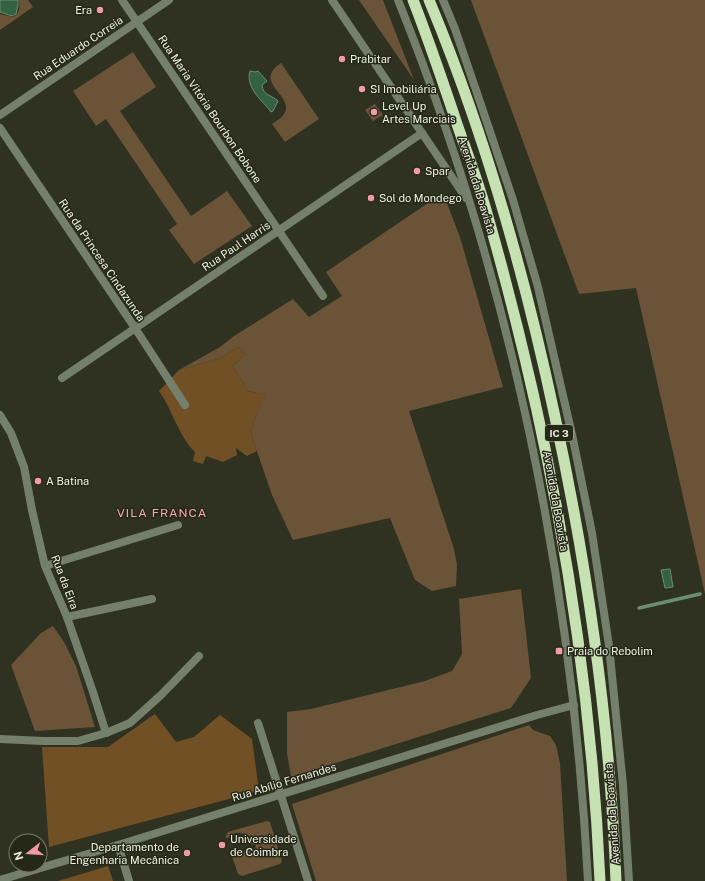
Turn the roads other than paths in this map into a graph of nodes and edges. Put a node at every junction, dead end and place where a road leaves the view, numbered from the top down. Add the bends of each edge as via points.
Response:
1 (122, 0) edge
2 (169, 0) edge
3 (332, 0) edge
4 (398, 0) edge
5 (413, 0) edge
6 (429, 0) edge
7 (443, 0) edge
8 (137, 22) junction
9 (0, 115) edge
10 (0, 128) edge
11 (422, 133) junction
12 (472, 208) junction
13 (279, 230) junction
14 (323, 296) dead end
15 (135, 328) junction
16 (62, 378) dead end
17 (185, 405) dead end
18 (0, 416) edge
19 (178, 525) dead end
20 (46, 566) junction
21 (152, 599) dead end
22 (67, 617) junction
23 (198, 656) dead end
24 (574, 705) junction
25 (258, 723) dead end
26 (106, 733) junction
27 (0, 739) edge
28 (281, 794) junction
29 (118, 845) junction
30 (0, 880) edge
31 (130, 881) edge
32 (308, 881) edge
33 (588, 881) edge
34 (600, 881) edge
35 (616, 881) edge
36 (629, 881) edge

1 - 8 street, Rua Maria Vitória Bourbon Bobone
2 - 8 street, Rua Eduardo Correia
3 - 11 street
4 - 12 street, Avenida da Boavista via 439,108
5 - 34 highway, Avenida da Boavista / IC 3 via 486,208 528,367 563,540 580,649 594,787
6 - 35 highway, Avenida da Boavista / IC 3 via 502,203 542,356 579,536 595,648 611,786
7 - 36 street, Avenida da Boavista via 475,86 538,287 573,439 592,533 611,660
8 - 9 street, Rua Eduardo Correia
8 - 13 street, Rua Maria Vitória Bourbon Bobone
10 - 15 street, Rua da Princesa Cindazunda
11 - 12 street
11 - 13 street, Rua Paul Harris
12 - 24 street, Avenida da Boavista via 516,370 533,446 551,543
13 - 14 street, Rua Maria Vitória Bourbon Bobone
13 - 15 street, Rua Paul Harris
15 - 16 street, Rua Paul Harris
15 - 17 street, Rua da Princesa Cindazunda
18 - 20 street, Rua da Eira via 11,433 24,467
19 - 20 street
20 - 22 street, Rua da Eira
21 - 22 street
22 - 26 street, Rua da Eira
23 - 26 street via 130,724
24 - 28 street, Rua Abílio Fernandes
24 - 33 street, Avenida da Boavista
25 - 28 street
26 - 27 street via 78,741
28 - 29 street, Rua Abílio Fernandes
28 - 32 street
29 - 30 street, Rua Abílio Fernandes
29 - 31 street

